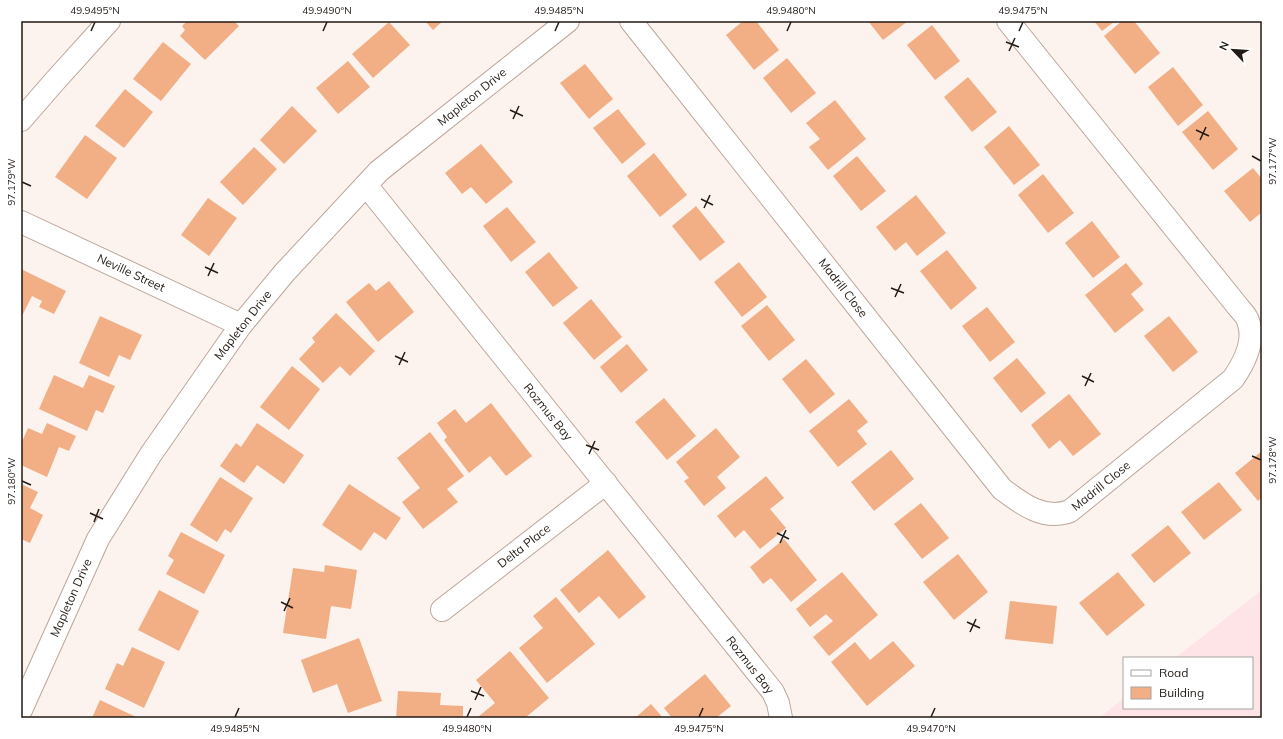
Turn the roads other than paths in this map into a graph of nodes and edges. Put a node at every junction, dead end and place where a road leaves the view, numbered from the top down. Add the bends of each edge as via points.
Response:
1 (109, 21) edge
2 (568, 21) edge
3 (631, 21) edge
4 (1008, 21) edge
5 (21, 120) edge
6 (366, 185) junction
7 (21, 222) edge
8 (241, 325) junction
9 (606, 483) junction
10 (442, 610) dead end
11 (21, 710) edge
12 (781, 718) edge

1 - 5 street
2 - 6 street, Mapleton Drive via 379,171
3 - 4 street, Madrill Close via 1002,489 1033,509 1060,515 1070,511 1233,379 1247,355 1250,331 1248,320 1239,308
6 - 8 street, Mapleton Drive via 285,272
6 - 9 street, Rozmus Bay
7 - 8 street, Neville Street
8 - 11 street, Mapleton Drive via 151,454 98,539
9 - 10 street, Delta Place
9 - 12 street, Rozmus Bay via 773,692

